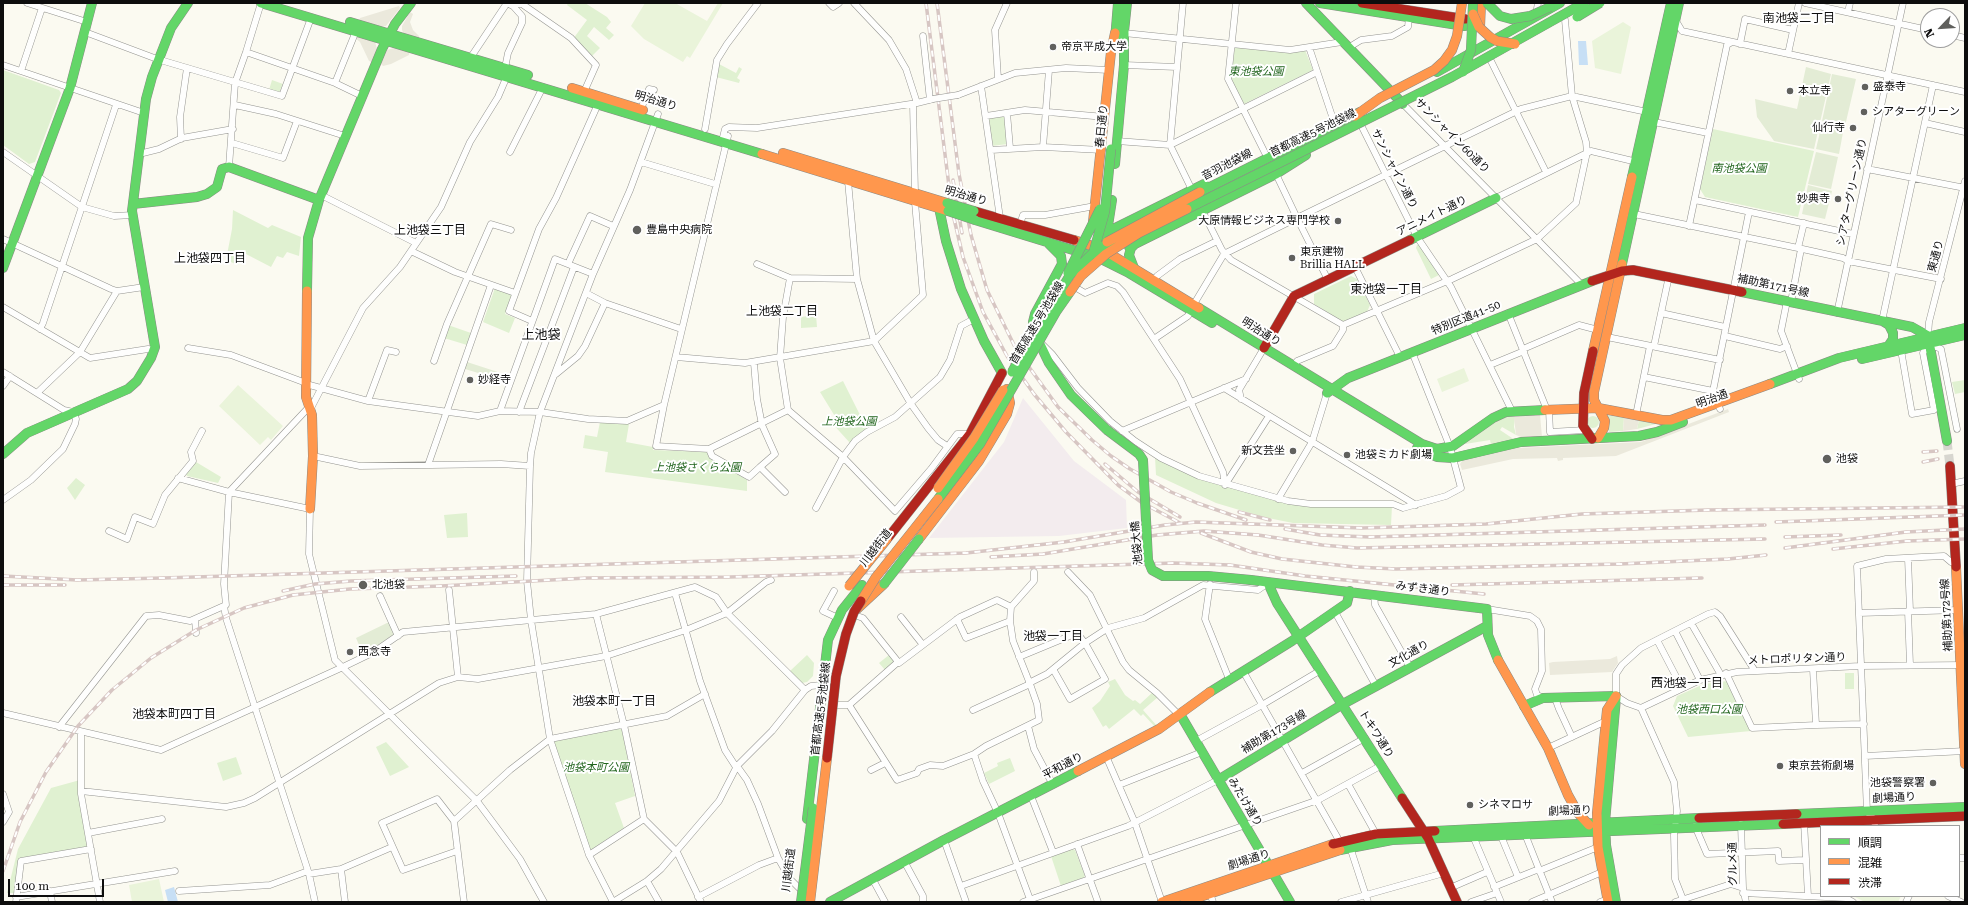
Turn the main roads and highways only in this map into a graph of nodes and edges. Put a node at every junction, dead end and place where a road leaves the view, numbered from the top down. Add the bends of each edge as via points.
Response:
1 (92, 3) edge
2 (188, 3) edge
3 (261, 3) edge
4 (285, 3) edge
5 (410, 3) edge
6 (1118, 3) edge
7 (1127, 3) edge
8 (1306, 3) edge
9 (1320, 3) edge
10 (1362, 3) edge
11 (1462, 3) edge
12 (1471, 3) edge
13 (1481, 3) edge
14 (1487, 3) edge
15 (1556, 3) edge
16 (1560, 3) edge
17 (1568, 3) edge
18 (1584, 3) edge
19 (1593, 3) edge
20 (1600, 3) edge
21 (1671, 3) edge
22 (1679, 3) edge
23 (1391, 8) junction
24 (1480, 14) junction
25 (1480, 24) junction
26 (1120, 33) junction
27 (388, 37) junction
28 (1486, 45) junction
29 (1491, 60) junction
30 (506, 72) junction
31 (1395, 95) junction
32 (1404, 104) junction
33 (1355, 116) junction
34 (657, 117) junction
35 (1332, 126) junction
36 (725, 138) junction
37 (1335, 138) junction
38 (1107, 149) junction
39 (1304, 150) junction
40 (1196, 191) junction
41 (320, 197) junction
42 (915, 197) junction
43 (1496, 198) road end
44 (133, 204) junction
45 (943, 205) junction
46 (1204, 206) junction
47 (1111, 211) junction
48 (974, 215) junction
49 (1126, 223) junction
50 (1107, 232) junction
51 (1042, 240) junction
52 (7, 241) edge
53 (1135, 244) junction
54 (1084, 247) junction
55 (1098, 253) junction
56 (1112, 255) junction
57 (3, 268) edge
58 (1089, 268) junction
59 (1134, 268) junction
60 (1622, 271) junction
61 (1612, 274) junction
62 (1068, 284) junction
63 (1192, 308) junction
64 (1882, 321) junction
65 (1965, 328) edge
66 (1036, 335) junction
67 (1965, 335) edge
68 (1928, 340) junction
69 (1889, 345) junction
70 (1262, 350) junction
71 (1002, 373) junction
72 (1798, 376) junction
73 (1329, 391) junction
74 (1719, 406) junction
75 (1598, 408) junction
76 (1583, 409) junction
77 (1595, 438) junction
78 (1947, 441) tunnel mouth
79 (1459, 442) junction
80 (1497, 447) joint
81 (1471, 453) junction
82 (3, 454) edge
83 (1950, 466) tunnel mouth
84 (930, 505) junction
85 (310, 509) road end
86 (1251, 580) joint
87 (1268, 582) junction
88 (866, 585) junction
89 (1350, 592) junction
90 (856, 612) junction
91 (840, 614) junction
92 (1487, 626) junction
93 (1963, 629) edge
94 (1299, 636) junction
95 (1963, 664) edge
96 (1616, 696) junction
97 (1343, 704) junction
98 (1524, 706) junction
99 (1964, 712) edge
100 (1179, 714) junction
101 (1965, 751) edge
102 (1965, 756) edge
103 (1965, 764) edge
104 (1218, 780) junction
105 (1965, 807) edge
106 (1965, 816) edge
107 (1874, 822) edge
108 (1965, 822) edge
109 (1586, 823) junction
110 (1675, 823) junction
111 (1601, 826) junction
112 (1426, 834) junction
113 (1271, 869) junction
114 (1212, 898) edge
115 (842, 899) edge
116 (1608, 901) edge
117 (798, 902) edge
118 (801, 902) edge
119 (810, 902) edge
120 (814, 902) edge
121 (830, 902) edge
122 (1162, 902) edge
123 (1185, 902) edge
124 (1290, 902) edge
125 (1457, 902) edge

1 - 52 main road via 70,88 37,176
2 - 44 main road via 171,28 157,59 146,99
3 - 27 main road, 明治通り via 356,31
4 - 27 main road, 明治通り
5 - 27 main road
6 - 26 main road, 春日通り
7 - 26 main road, 春日通り
8 - 31 main road, サンシャイン60通り
9 - 25 main road via 1464,26
10 - 23 main road
11 - 33 main road, bridge via 1457,36 1452,50 1444,61 1434,70 1380,98
12 - 20 main road, bridge via 1474,16 1483,31 1497,41 1523,44 1540,38
12 - 39 main road, bridge via 1471,50 1464,70 1454,82 1350,136
13 - 24 main road
14 - 15 main road, bridge via 1500,16 1516,20
16 - 28 main road, 音羽池袋線
17 - 33 main road, 首都高速5号池袋線, bridge via 1486,50
18 - 39 main road, 首都高速5号池袋線, bridge via 1489,57
19 - 29 main road, 音羽池袋線
21 - 61 main road
22 - 60 main road
23 - 24 main road via 1413,6
23 - 25 main road via 1465,19
24 - 25 main road
25 - 28 main road
26 - 38 main road, 春日通り
26 - 38 main road via 1109,70 1105,117
26 - 47 main road via 1124,65
27 - 30 main road, 明治通り
27 - 30 main road, 明治通り via 471,58
27 - 41 main road
28 - 29 main road
28 - 31 main road, 音羽池袋線
29 - 32 main road, 音羽池袋線
30 - 34 main road, 明治通り via 584,92 641,109
30 - 34 main road, 明治通り via 543,87 598,104
31 - 32 main road, サンシャイン60通り
31 - 35 main road, 音羽池袋線
32 - 37 main road, 音羽池袋線
33 - 118 main road, 首都高速5号池袋線, bridge via 1119,235 1088,257 1062,285 974,440 871,574 845,616 837,638 829,678
34 - 36 main road, 明治通り
34 - 36 main road, 明治通り via 705,129
35 - 40 main road, 音羽池袋線
35 - 40 main road via 1265,153
36 - 42 main road, 明治通り
36 - 42 main road, 明治通り via 848,181
37 - 46 main road, 音羽池袋線
37 - 46 main road via 1276,174
38 - 54 main road via 1092,233
38 - 54 main road, 春日通り, bridge via 1102,202
38 - 55 main road, 春日通り, bridge via 1105,211
39 - 119 main road, 首都高速5号池袋線, bridge via 1139,233 1116,246 1089,268 1056,312 980,444 867,590 850,622 838,666
40 - 49 main road
40 - 55 main road, 音羽池袋線, bridge via 1130,229
41 - 44 main road via 229,167 222,170 217,187 207,194
41 - 85 main road via 307,246 306,397 312,414 313,456
42 - 45 main road, 明治通り
43 - 70 main road, アニメイト通り via 1294,296
44 - 82 main road via 155,347 146,368 128,389 27,433
45 - 48 main road, 明治通り, bridge
45 - 71 main road via 953,265 974,319
46 - 53 main road
46 - 58 main road, 音羽池袋線, bridge via 1136,235
47 - 49 main road via 1116,218
47 - 50 main road
48 - 51 main road, 明治通り
48 - 54 main road, 明治通り via 1000,218
49 - 50 main road
49 - 53 main road via 1126,236
50 - 54 main road
50 - 55 main road
51 - 54 main road, 明治通り
51 - 66 main road via 1058,251 1062,256 1062,264 1032,322
52 - 57 main road
53 - 56 main road
53 - 59 main road via 1129,256
54 - 55 main road, 明治通り
54 - 62 main road, 川越街道, bridge
54 - 66 main road
55 - 56 main road, 明治通り
55 - 58 main road, 川越街道, bridge
55 - 62 main road, 音羽池袋線, bridge
55 - 63 main road, 明治通り
56 - 59 main road, 明治通り
58 - 84 main road, 川越街道, bridge via 1056,313 978,449
59 - 63 main road, 明治通り
60 - 61 main road, 補助第171号線
60 - 64 main road, 補助第171号線 via 1633,270 1669,276
60 - 75 main road via 1594,395
61 - 73 main road, 特別区道41-50 via 1581,284 1344,380
61 - 76 main road via 1584,393
62 - 66 main road via 1050,319
62 - 84 main road, 川越街道, bridge
63 - 70 main road, 明治通り
64 - 68 main road, 補助第171号線 via 1912,327
64 - 69 main road via 1889,324 1893,333
65 - 68 main road
66 - 86 main road, 池袋大橋, bridge via 1049,363 1071,395 1143,460 1148,560 1152,570 1163,576 1208,576
67 - 68 main road
68 - 69 main road, 明治通
68 - 72 main road, 明治通 via 1901,350
68 - 78 main road
69 - 72 main road, 明治通 via 1845,356
70 - 73 main road, 明治通り
70 - 73 main road, 明治通り via 1297,368
71 - 90 main road, bridge via 1010,398 1007,414 979,461 884,584
71 - 91 main road, bridge via 970,434 850,586
72 - 74 main road, 明治通
73 - 79 main road, 明治通り via 1427,446 1437,449 1450,447
73 - 81 main road, 明治通り via 1423,451 1438,457 1453,458
74 - 75 main road, 明治通 via 1671,420
74 - 77 main road, 明治通 via 1649,434
75 - 76 main road, 明治通り
75 - 77 main road via 1605,424
76 - 77 main road via 1582,422 1585,430
76 - 79 main road, 明治通り via 1512,411 1501,414
77 - 80 main road, 明治通 via 1521,442
79 - 81 main road via 1461,451
80 - 81 main road, 明治通り
83 - 93 main road, 補助第172号線 via 1959,610
84 - 88 main road, 川越街道 via 897,540
84 - 88 main road, 川越街道, bridge via 907,540
86 - 87 main road, みずき通り
87 - 89 main road, みずき通り
87 - 94 main road, トキワ通り via 1277,603
88 - 90 main road, 川越街道
88 - 91 main road, 川越街道
89 - 92 main road, みずき通り via 1487,609
89 - 94 main road, 平和通り via 1347,603
90 - 120 main road, 川越街道 via 844,645
91 - 117 main road, 川越街道 via 828,640 821,685
92 - 97 main road, 文化通り
92 - 98 main road via 1495,654
93 - 95 main road, 補助第172号線
94 - 97 main road, トキワ通り
94 - 100 main road, 平和通り via 1229,679
95 - 99 main road, 補助第172号線
96 - 98 main road via 1543,698
96 - 111 main road
96 - 111 main road via 1608,708 1606,721
97 - 104 main road, 補助第173号線
97 - 112 main road, トキワ通り
98 - 109 main road via 1548,748 1568,795
99 - 101 main road, 補助第172号線
100 - 104 main road, みたけ通り
100 - 115 main road, 平和通り via 1158,729 872,878
101 - 102 main road, 補助第172号線
102 - 103 main road, 補助第172号線
104 - 113 main road, みたけ通り
105 - 106 main road
105 - 110 main road, 劇場通り
106 - 107 main road, 劇場通り
106 - 108 main road
107 - 110 main road, 劇場通り via 1695,826
109 - 111 main road
109 - 112 main road, 劇場通り
110 - 111 main road, 劇場通り
111 - 112 main road, 劇場通り via 1501,836
111 - 116 main road via 1606,845
111 - 116 main road via 1598,847
112 - 113 main road, 劇場通り via 1350,847
112 - 113 main road, 劇場通り via 1376,834 1340,842
112 - 125 main road, トキワ通り
113 - 114 main road, 劇場通り
113 - 122 main road, 劇場通り
113 - 124 main road, みたけ通り
114 - 123 main road, 劇場通り
115 - 121 main road, 平和通り

